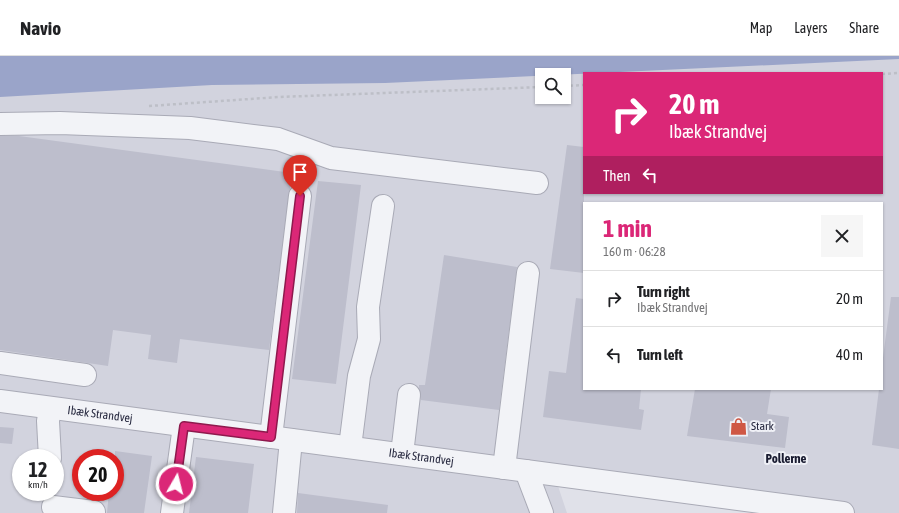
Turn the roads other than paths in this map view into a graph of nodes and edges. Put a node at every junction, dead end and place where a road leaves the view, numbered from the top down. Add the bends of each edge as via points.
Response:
1 (0, 124) edge
2 (537, 183) dead end
3 (300, 196) dead end
4 (383, 206) dead end
5 (528, 273) dead end
6 (0, 363) edge
7 (85, 375) dead end
8 (409, 395) dead end
9 (0, 402) edge
10 (50, 409) junction
11 (184, 426) junction
12 (281, 438) junction
13 (350, 447) junction
14 (50, 449) edge
15 (402, 454) junction
16 (504, 468) junction
17 (526, 471) junction
18 (53, 504) edge
19 (94, 512) dead end
20 (172, 513) edge
21 (284, 513) edge
22 (542, 513) edge
23 (843, 513) edge

1 - 2 street via 60,123 190,128 278,139 331,158
3 - 12 street
4 - 13 street via 368,307 369,339 359,376
5 - 16 street
6 - 7 street
8 - 15 street
9 - 10 street, Ibæk Strandvej
10 - 11 street, Ibæk Strandvej
10 - 14 street
11 - 12 street, Ibæk Strandvej
11 - 20 street
12 - 13 street, Ibæk Strandvej
12 - 21 street
13 - 15 street, Ibæk Strandvej
15 - 16 street, Ibæk Strandvej
16 - 17 street, Ibæk Strandvej
17 - 22 street
17 - 23 street, Ibæk Strandvej
18 - 19 street

